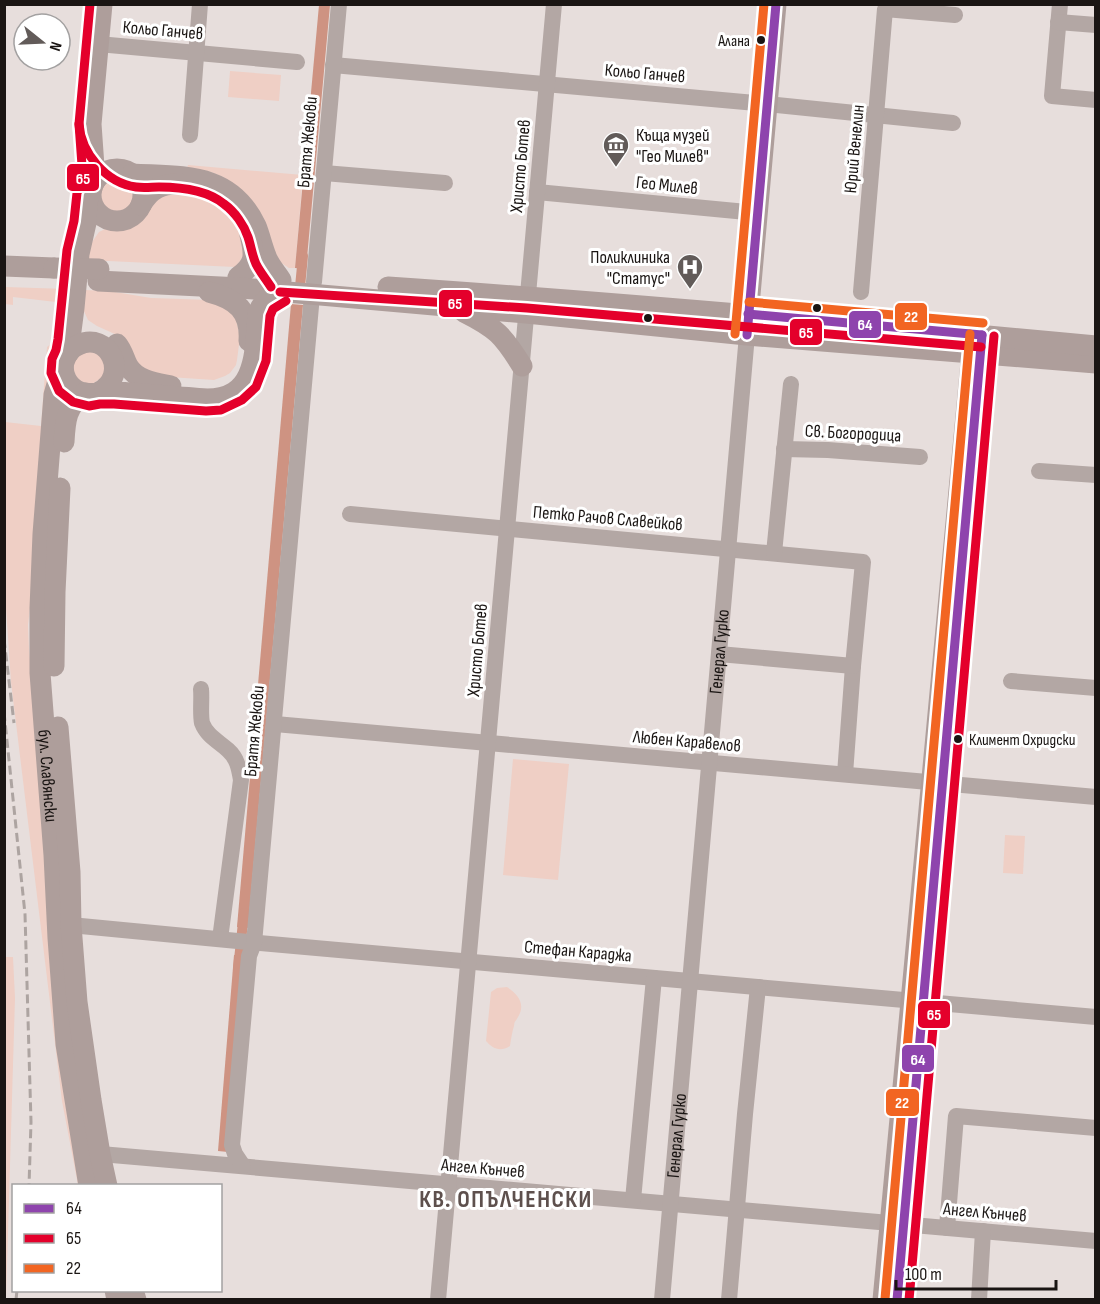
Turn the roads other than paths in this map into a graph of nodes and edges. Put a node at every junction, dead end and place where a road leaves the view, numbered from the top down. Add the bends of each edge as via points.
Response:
1 (102, 4) edge
2 (200, 4) edge
3 (339, 4) edge
4 (554, 4) edge
5 (776, 4) edge
6 (1059, 13) edge
7 (955, 15) dead end
8 (1095, 25) edge
9 (98, 44) junction
10 (196, 52) junction
11 (297, 62) dead end
12 (333, 65) junction
13 (547, 84) junction
14 (1095, 99) edge
15 (767, 104) junction
16 (877, 115) junction
17 (953, 123) dead end
18 (91, 129) junction
19 (190, 135) dead end
20 (126, 172) junction
21 (324, 173) junction
22 (445, 183) dead end
23 (93, 184) junction
24 (537, 192) junction
25 (141, 205) junction
26 (757, 213) junction
27 (107, 219) junction
28 (81, 245) junction
29 (4, 266) edge
30 (53, 273) junction
31 (98, 275) junction
32 (4, 277) edge
33 (238, 277) junction
34 (176, 284) junction
35 (295, 287) junction
36 (861, 292) dead end
37 (527, 305) junction
38 (453, 307) junction
39 (77, 316) junction
40 (747, 325) junction
41 (99, 344) junction
42 (977, 344) junction
43 (1095, 346) edge
44 (66, 360) junction
45 (114, 360) junction
46 (1095, 363) edge
47 (522, 366) junction
48 (791, 384) dead end
49 (198, 392) junction
50 (92, 393) junction
51 (784, 449) junction
52 (920, 457) dead end
53 (1039, 471) dead end
54 (1095, 475) edge
55 (350, 514) dead end
56 (507, 529) junction
57 (728, 549) junction
58 (774, 553) junction
59 (719, 654) junction
60 (853, 666) junction
61 (1011, 681) dead end
62 (1095, 688) edge
63 (201, 689) dead end
64 (274, 724) junction
65 (488, 743) junction
66 (709, 762) junction
67 (845, 774) junction
68 (937, 782) junction
69 (1095, 796) edge
70 (64, 924) junction
71 (239, 941) junction
72 (468, 961) junction
73 (654, 978) junction
74 (690, 981) junction
75 (758, 987) junction
76 (917, 1001) junction
77 (1095, 1017) edge
78 (1095, 1128) edge
79 (91, 1153) junction
80 (229, 1165) junction
81 (89, 1184) edge
82 (106, 1184) edge
83 (448, 1185) junction
84 (633, 1200) junction
85 (671, 1204) junction
86 (736, 1209) junction
87 (897, 1223) junction
88 (947, 1228) junction
89 (982, 1231) junction
90 (1095, 1241) edge
91 (438, 1299) edge
92 (662, 1299) edge
93 (729, 1299) edge
94 (882, 1299) edge
95 (897, 1299) edge
96 (979, 1299) edge

1 - 9 main road, бул. Славянски
2 - 10 street
3 - 12 street, Братя Жекови
4 - 13 street, Христо Ботев
5 - 15 main road, Генерал Гурко
6 - 8 street
6 - 14 street via 1052,96
7 - 16 street, Юрий Венелин via 885,9
9 - 10 street, Кольо Ганчев
9 - 18 main road, бул. Славянски
10 - 11 street, Кольо Ганчев
10 - 19 street
12 - 13 street, Кольо Ганчев
12 - 21 street, Братя Жекови
13 - 15 street, Кольо Ганчев
13 - 24 street, Христо Ботев
15 - 16 street, Кольо Ганчев
15 - 26 main road, Генерал Гурко
16 - 17 street, Кольо Ганчев
16 - 36 street, Юрий Венелин
18 - 20 main road via 102,152
18 - 23 main road, бул. Славянски
20 - 23 main road via 106,171
20 - 25 main road via 142,188
20 - 35 main road via 200,179 230,194 252,219 266,258
21 - 22 street
21 - 35 street, Братя Жекови
23 - 27 main road via 93,206
23 - 28 main road, бул. Славянски
24 - 26 street, Гео Милев
24 - 37 street, Христо Ботев
25 - 27 main road via 126,219
25 - 33 main road via 151,191 169,184 197,187 222,199 243,221 254,251 251,266
26 - 40 main road, Генерал Гурко
27 - 28 main road via 92,228
28 - 39 main road, бул. Славянски
29 - 30 main road
30 - 31 main road, bridge
30 - 32 main road
31 - 33 main road
31 - 34 main road
33 - 35 main road
34 - 35 main road
34 - 49 main road via 231,300 248,325 247,359 240,374 217,391
35 - 37 main road
35 - 38 main road
35 - 50 main road via 264,301 260,307 252,366 246,381 231,393 207,399
35 - 64 street, Братя Жекови
37 - 38 main road
37 - 40 main road
37 - 47 street, Христо Ботев
38 - 47 main road via 496,330
39 - 41 main road via 86,333
39 - 44 main road, бул. Славянски
39 - 49 main road via 114,340 131,371 139,377
40 - 42 main road
40 - 57 street, Генерал Гурко
41 - 44 main road via 82,343 74,347
41 - 45 main road
42 - 43 main road
42 - 46 main road
42 - 68 main road
44 - 50 main road via 64,374 68,383 75,390
44 - 70 main road, бул. Славянски via 54,400 39,608 40,681 54,855
45 - 49 main road via 123,377 134,385
45 - 50 main road via 108,386
47 - 56 street, Христо Ботев
48 - 51 street
50 - 70 main road, бул. Славянски via 71,406 61,472 55,684 70,872
51 - 52 street, Св. Богородица
51 - 58 street
53 - 54 street
55 - 56 street, Петко Рачов Славейков
56 - 57 street, Петко Рачов Славейков
56 - 65 street, Христо Ботев
57 - 58 street, Петко Рачов Славейков
57 - 59 street, Генерал Гурко
58 - 60 street, Петко Рачов Славейков via 863,562
59 - 60 street
59 - 66 street, Генерал Гурко
60 - 67 street
61 - 62 street
63 - 71 street via 202,721 212,738 230,751 241,780
64 - 65 street, Любен Каравелов
64 - 71 street, Братя Жекови
65 - 66 street, Любен Каравелов
65 - 72 street, Христо Ботев
66 - 67 street, Любен Каравелов
66 - 74 street, Генерал Гурко
67 - 68 street, Любен Каравелов
68 - 69 street, Любен Каравелов
68 - 76 main road
70 - 71 street, Стефан Караджа
70 - 79 main road, бул. Славянски via 77,1002
71 - 72 street, Стефан Караджа
71 - 80 street, Братя Жекови via 249,956 232,1144 235,1155
72 - 73 street, Стефан Караджа
72 - 83 street, Христо Ботев
73 - 74 street, Стефан Караджа
73 - 84 street
74 - 75 street, Стефан Караджа
74 - 85 street, Генерал Гурко
75 - 76 street, Стефан Караджа
75 - 86 street
76 - 77 street, Стефан Караджа
76 - 87 main road
78 - 88 street via 956,1116
79 - 80 street, Ангел Кънчев
79 - 81 main road, бул. Славянски
79 - 82 main road, бул. Славянски
80 - 83 street, Ангел Кънчев
83 - 84 street, Ангел Кънчев
83 - 91 street, Христо Ботев
84 - 85 street, Ангел Кънчев
85 - 86 street, Ангел Кънчев
85 - 92 street, Генерал Гурко
86 - 87 street, Ангел Кънчев
86 - 93 street
87 - 88 street, Ангел Кънчев
87 - 94 main road
87 - 95 main road
88 - 89 street, Ангел Кънчев
89 - 90 street, Ангел Кънчев
89 - 96 street

